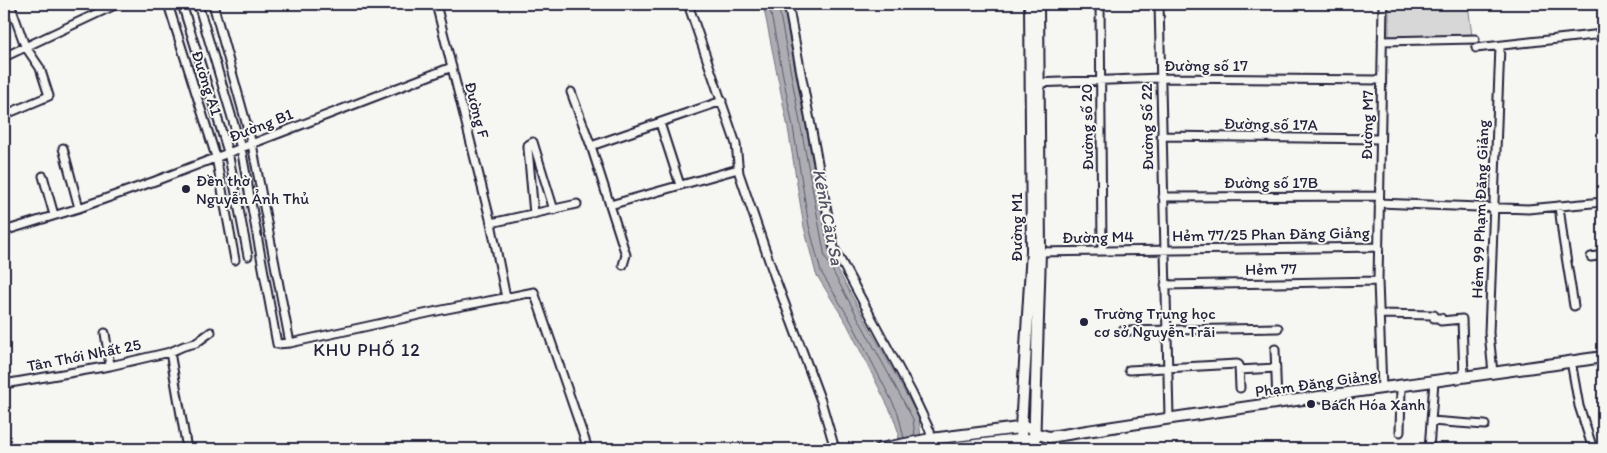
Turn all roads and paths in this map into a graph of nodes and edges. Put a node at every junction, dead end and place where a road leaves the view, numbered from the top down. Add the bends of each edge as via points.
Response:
1 (10, 4) edge
2 (117, 4) edge
3 (168, 4) edge
4 (182, 4) edge
5 (198, 4) edge
6 (213, 4) edge
7 (436, 4) edge
8 (688, 4) edge
9 (788, 4) edge
10 (1030, 4) edge
11 (1038, 4) edge
12 (1100, 4) edge
13 (1159, 4) edge
14 (1382, 4) edge
15 (1603, 34) edge
16 (1475, 39) dead end
17 (1382, 41) junction
18 (26, 46) junction
19 (1500, 46) junction
20 (1476, 48) dead end
21 (4, 57) edge
22 (452, 67) junction
23 (1160, 78) junction
24 (1100, 80) junction
25 (1381, 80) junction
26 (1034, 83) junction
27 (571, 92) dead end
28 (722, 101) junction
29 (4, 115) edge
30 (660, 123) junction
31 (1161, 136) junction
32 (1380, 139) junction
33 (252, 144) junction
34 (591, 146) junction
35 (63, 148) dead end
36 (241, 148) junction
37 (228, 152) junction
38 (216, 157) junction
39 (738, 169) junction
40 (43, 176) dead end
41 (680, 185) junction
42 (1163, 197) junction
43 (1379, 200) junction
44 (1603, 202) edge
45 (577, 204) dead end
46 (610, 205) junction
47 (1559, 206) junction
48 (79, 208) junction
49 (1493, 208) junction
50 (554, 210) junction
51 (534, 214) junction
52 (54, 215) junction
53 (492, 223) junction
54 (4, 231) edge
55 (1378, 247) junction
56 (1102, 250) junction
57 (1164, 250) junction
58 (1036, 251) junction
59 (1603, 255) edge
60 (248, 256) dead end
61 (1592, 257) dead end
62 (234, 260) dead end
63 (622, 265) dead end
64 (1378, 281) junction
65 (1165, 285) junction
66 (506, 298) junction
67 (1574, 306) dead end
68 (1379, 314) junction
69 (1278, 328) dead end
70 (1122, 331) dead end
71 (1167, 331) junction
72 (211, 332) dead end
73 (105, 333) dead end
74 (290, 343) junction
75 (1275, 349) dead end
76 (170, 352) junction
77 (1603, 357) edge
78 (1571, 361) junction
79 (110, 366) junction
80 (1168, 368) junction
81 (1276, 368) junction
82 (1129, 370) dead end
83 (1239, 370) junction
84 (1493, 373) junction
85 (1464, 377) junction
86 (1434, 382) junction
87 (4, 384) edge
88 (1401, 386) junction
89 (1240, 388) dead end
90 (1382, 389) junction
91 (1277, 403) junction
92 (1169, 417) junction
93 (1431, 421) junction
94 (1485, 425) dead end
95 (1021, 428) junction
96 (1400, 432) dead end
97 (1034, 437) edge
98 (931, 439) junction
99 (1022, 444) edge
100 (885, 448) edge
101 (187, 449) edge
102 (588, 449) edge
103 (834, 449) edge
104 (941, 449) edge
105 (1428, 449) edge
106 (1593, 449) edge

1 - 18 street
2 - 18 street
3 - 38 street, Đường A1
4 - 37 street, Đường A1
5 - 36 street, Đường A1
6 - 33 street, Đường A1
7 - 22 street, Đường F
8 - 28 street
9 - 98 street via 834,248 912,393
10 - 26 street, Đường M1
11 - 26 street, Đường M1
12 - 24 street, Đường số 20
13 - 23 street, Đường Số 22
14 - 17 street, Đường M7
15 - 19 street
16 - 17 street
17 - 25 street, Đường M7
18 - 21 street
18 - 29 street via 40,68 49,96
19 - 20 street
19 - 49 street, Hẻm 99 Phạm Đăng Giảng
22 - 33 street, Đường B1
22 - 53 street, Đường F
23 - 24 street, Đường số 17
23 - 25 street, Đường số 17
23 - 31 street, Đường Số 22
24 - 26 street, Đường số 17
24 - 56 street, Đường số 20
25 - 32 street, Đường M7
26 - 58 street, Đường M1
27 - 34 street
28 - 30 street
28 - 39 street via 736,144
30 - 34 street
30 - 41 street
31 - 32 street, Đường số 17A
31 - 42 street, Đường Số 22
32 - 43 street, Đường M7
33 - 36 street, Đường B1
33 - 74 street, Đường A1
34 - 46 street
35 - 48 street
36 - 37 street, Đường B1
36 - 74 street, Đường A1 via 276,344
37 - 38 street, Đường B1
37 - 60 street, Đường A1
38 - 48 street, Đường B1
38 - 62 street, Đường A1
39 - 41 street
39 - 103 street via 821,401
40 - 52 street
41 - 46 street
42 - 43 street, Đường số 17B
42 - 57 street, Đường Số 22
43 - 49 street, Đường số 17B
43 - 55 street, Đường M7
44 - 47 street, Đường số 17B
45 - 50 street
46 - 63 street via 626,254
47 - 49 street, Đường số 17B
47 - 67 street
48 - 52 street, Đường B1
49 - 84 street, Hẻm 99 Phạm Đăng Giảng via 1489,333
50 - 51 street
50 - 51 street via 533,142 528,148
51 - 53 street
52 - 54 street, Đường B1
53 - 66 street, Đường F
55 - 57 street, Hẻm 77/25 Phan Đăng Giảng
55 - 64 street, Đường M7
56 - 57 street, Đường M4
56 - 58 street, Đường M4
57 - 65 street, Đường Số 22
58 - 95 street, Đường M1
58 - 97 street, Đường M1
59 - 61 street
64 - 65 street, Hẻm 77
64 - 68 street, Đường M7
65 - 71 street, Đường Số 22
66 - 74 street
66 - 102 street via 534,292
68 - 85 street via 1434,316 1441,321 1462,319
68 - 90 street, Đường M7
69 - 71 street
70 - 71 street
71 - 80 street, Đường Số 22
72 - 76 street, Tân Thới Nhất 25 via 196,343
73 - 79 street
75 - 81 street
76 - 79 street, Tân Thới Nhất 25
76 - 101 street
77 - 78 street, Phạm Đăng Giảng
78 - 84 street, Phạm Đăng Giảng
78 - 106 street via 1579,406
79 - 87 street, Tân Thới Nhất 25
80 - 82 street
80 - 83 street via 1237,364
80 - 92 street, Đường Số 22
81 - 83 street
81 - 91 street
83 - 89 street
84 - 85 street, Phạm Đăng Giảng
85 - 86 street, Phạm Đăng Giảng
86 - 88 street, Phạm Đăng Giảng
86 - 93 street
88 - 90 street, Phạm Đăng Giảng
88 - 96 street
90 - 91 street, Phạm Đăng Giảng
91 - 92 street, Phạm Đăng Giảng
92 - 97 street, Phạm Đăng Giảng
93 - 94 street
93 - 105 street
95 - 97 street, Phạm Đăng Giảng
95 - 98 street, Phạm Đăng Giảng
95 - 99 street, Đường M1
97 - 99 street, Phạm Đăng Giảng
98 - 100 street, Phạm Đăng Giảng
99 - 104 street, Phạm Đăng Giảng

